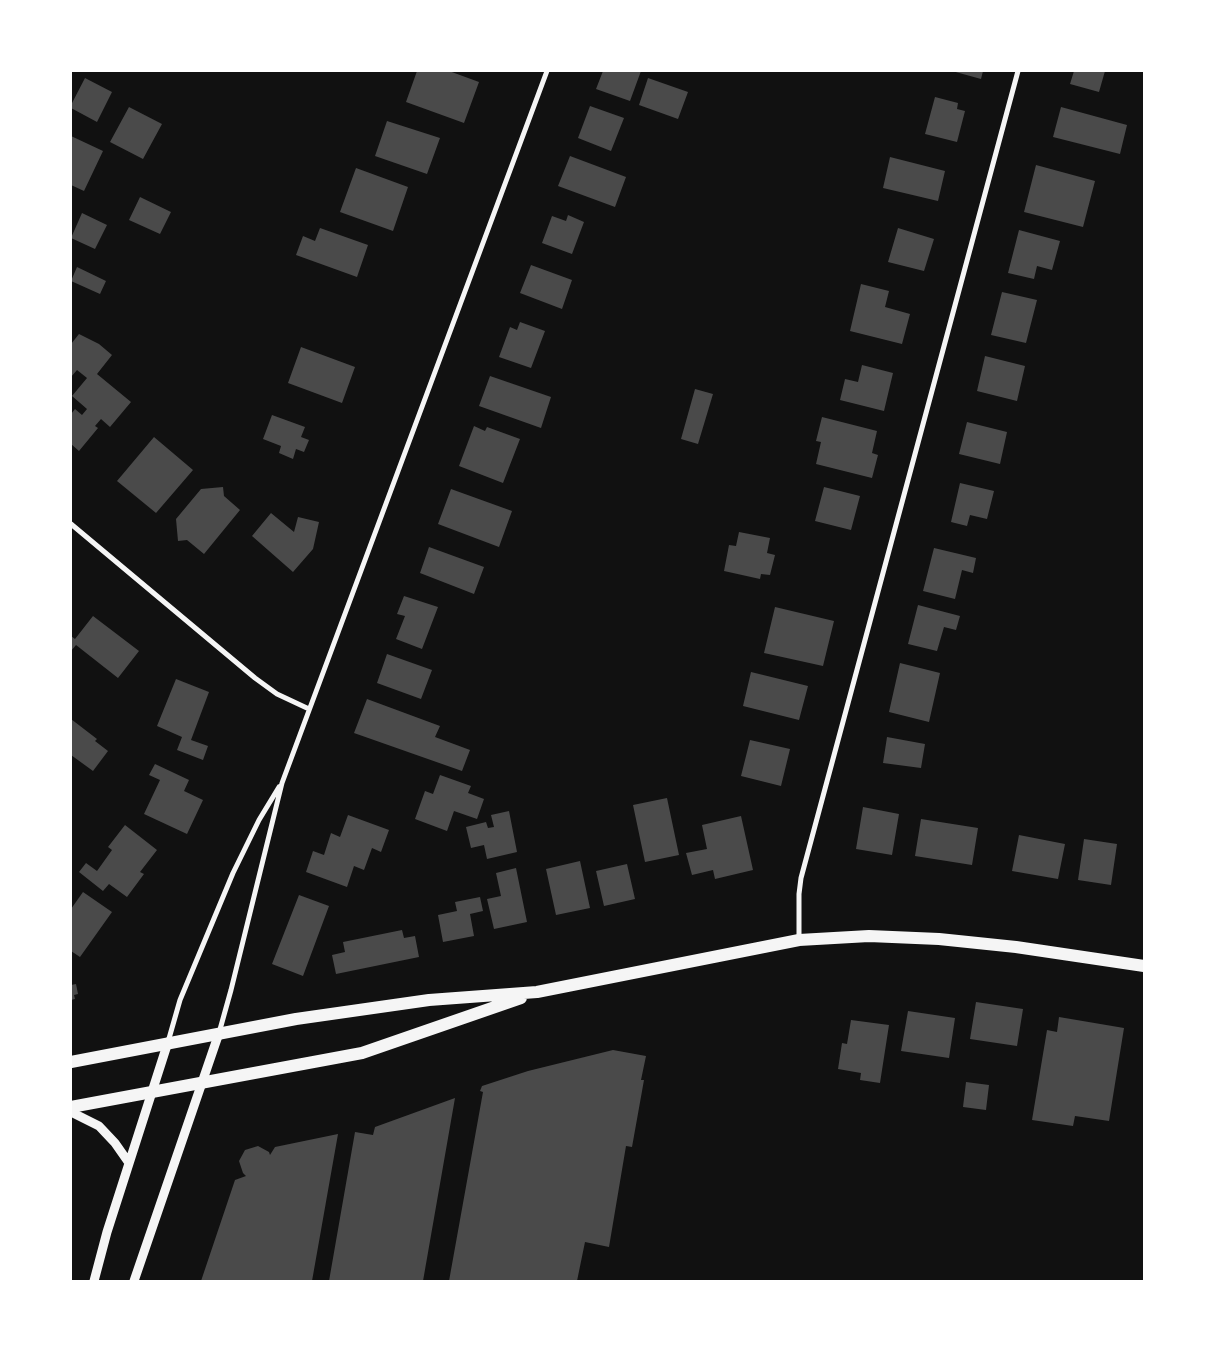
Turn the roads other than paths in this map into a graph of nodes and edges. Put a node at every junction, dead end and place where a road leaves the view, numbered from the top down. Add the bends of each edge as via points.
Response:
1 (547, 71) edge
2 (1018, 71) edge
3 (71, 524) edge
4 (309, 709) junction
5 (282, 783) junction
6 (799, 940) junction
7 (1144, 966) edge
8 (537, 992) junction
9 (219, 1032) junction
10 (168, 1042) junction
11 (71, 1062) edge
12 (202, 1084) junction
13 (152, 1093) junction
14 (71, 1107) edge
15 (71, 1112) edge
16 (129, 1163) junction
17 (94, 1281) edge
18 (134, 1281) edge

1 - 4 street
2 - 6 street via 801,878
3 - 4 street via 255,678 277,694
4 - 5 street
5 - 9 street
5 - 10 street via 259,820 233,873 180,1000
6 - 7 main road via 869,936 939,939 1016,946
6 - 8 main road
8 - 9 main road via 429,1000
8 - 12 main road via 362,1053
9 - 10 main road
9 - 12 street
10 - 11 main road
10 - 13 street
12 - 13 main road
12 - 18 street
13 - 14 main road
13 - 16 street
15 - 16 street via 99,1126
16 - 17 street

